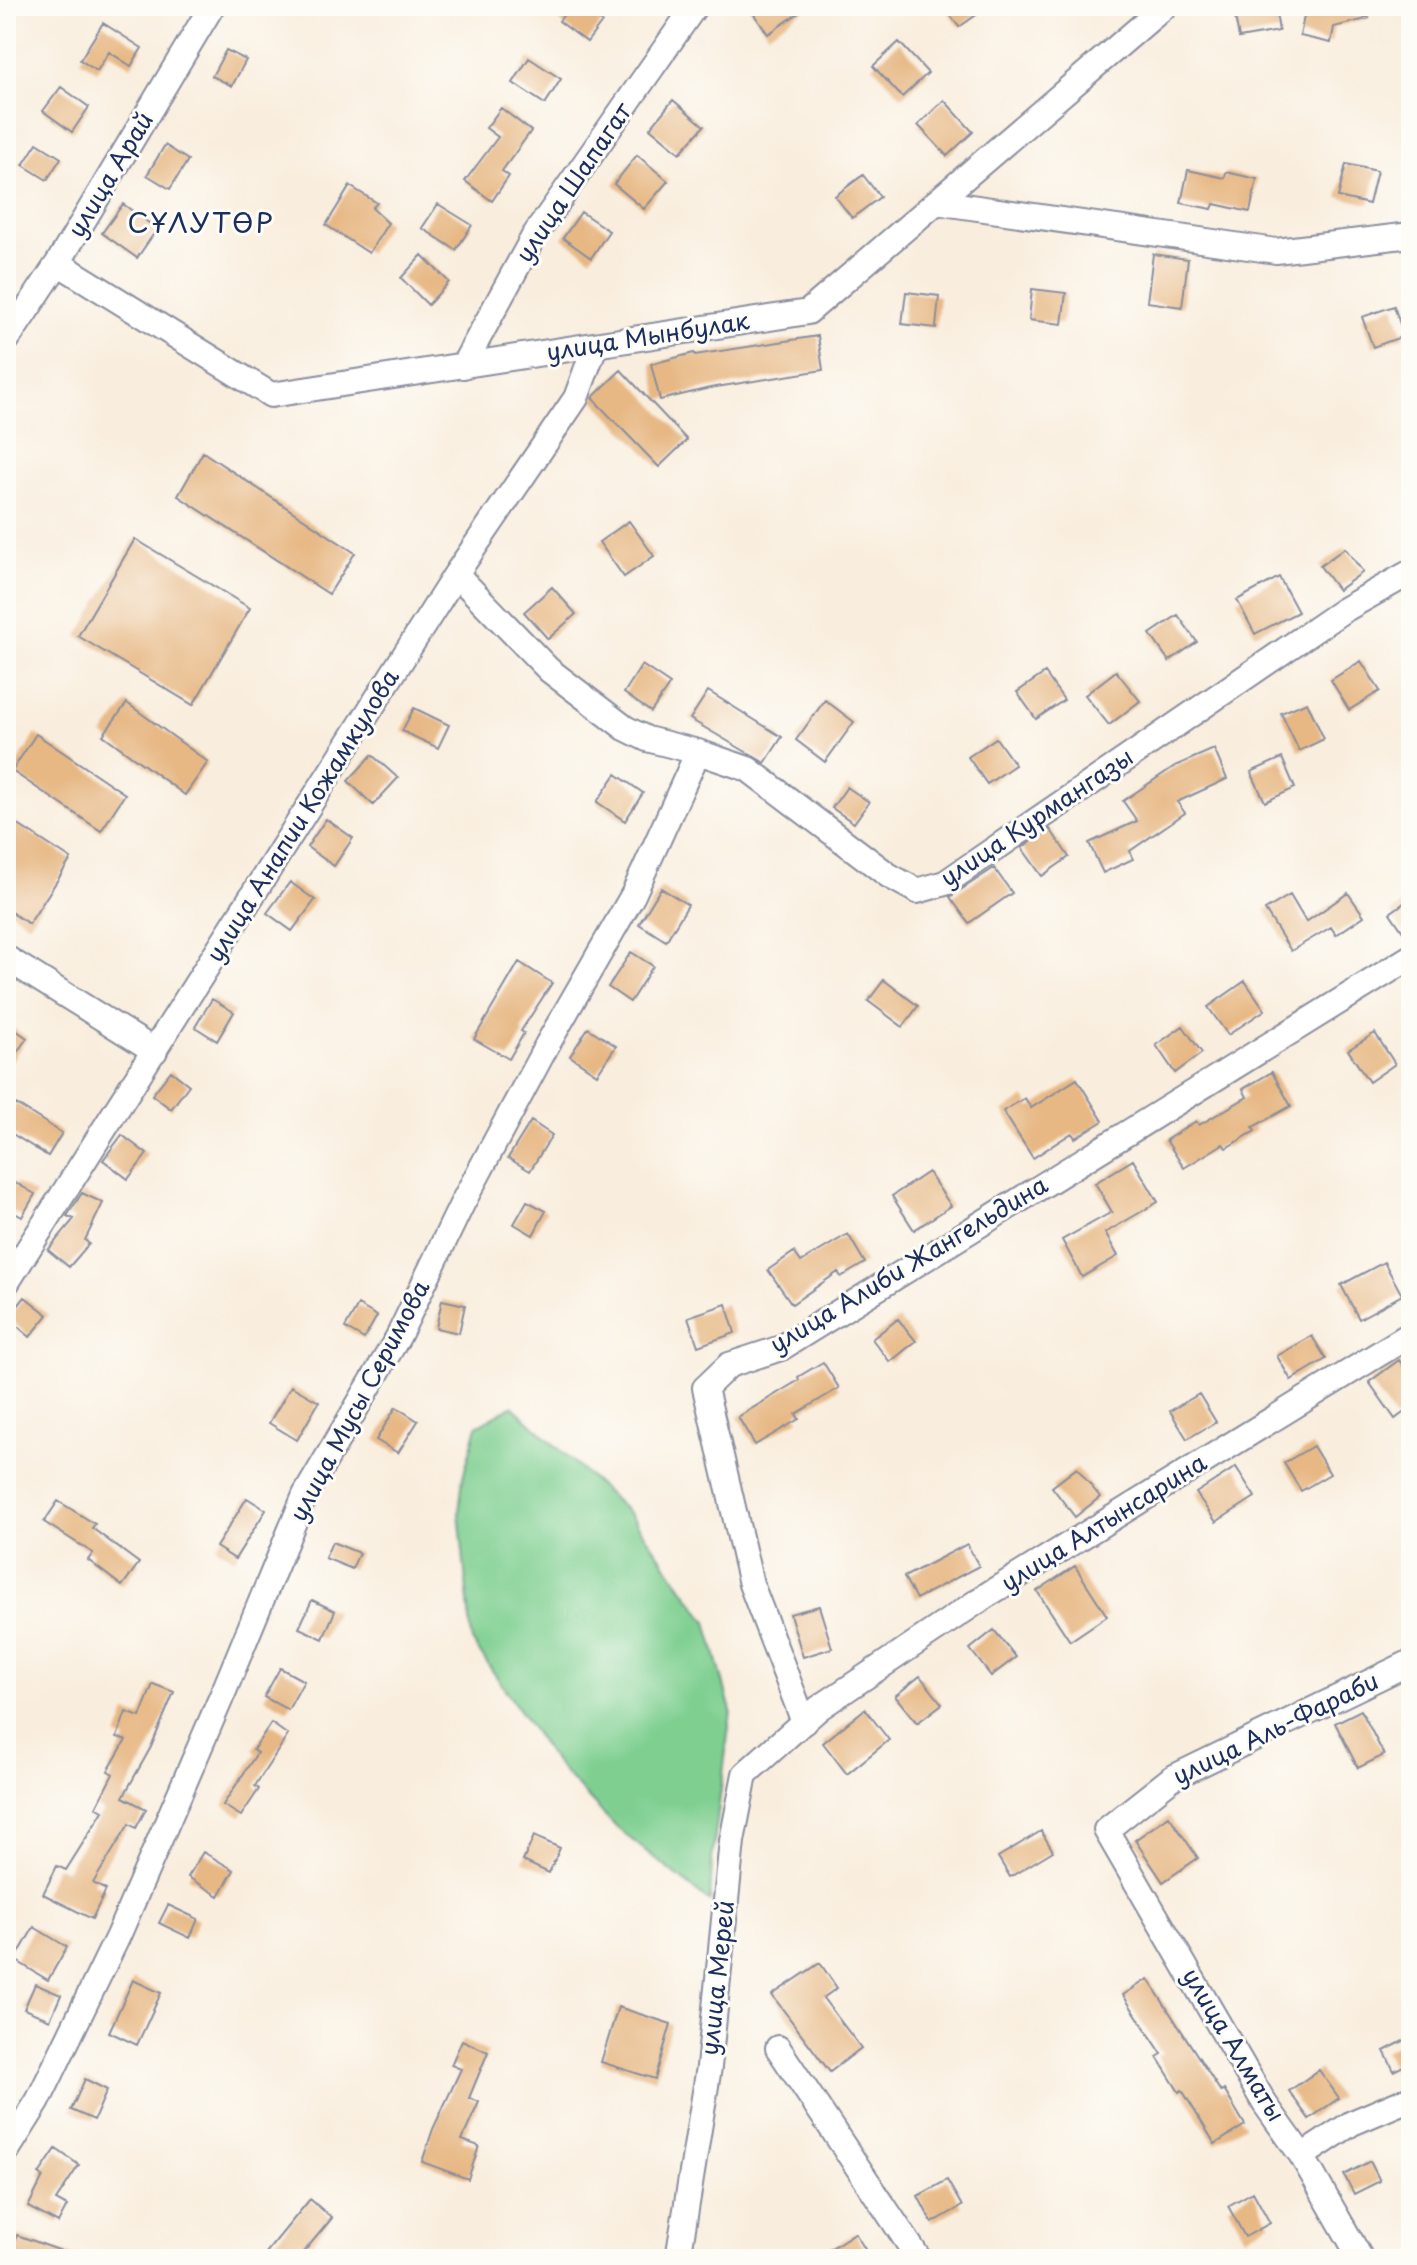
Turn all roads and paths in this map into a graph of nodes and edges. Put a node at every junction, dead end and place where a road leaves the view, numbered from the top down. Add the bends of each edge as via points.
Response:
1 (212, 6) edge
2 (695, 6) edge
3 (1165, 6) edge
4 (936, 202) junction
5 (1411, 235) edge
6 (58, 263) junction
7 (6, 341) edge
8 (595, 346) junction
9 (463, 366) junction
10 (1411, 572) edge
11 (456, 574) junction
12 (698, 752) junction
13 (1411, 957) edge
14 (6, 958) edge
15 (155, 1051) junction
16 (6, 1284) edge
17 (1411, 1334) edge
18 (1411, 1662) edge
19 (804, 1722) junction
20 (1106, 1830) joint
21 (778, 2048) dead end
22 (1411, 2098) edge
23 (6, 2152) edge
24 (1302, 2156) junction
25 (678, 2259) edge
26 (919, 2259) edge
27 (1361, 2259) edge

1 - 6 street, улица Арай
2 - 9 street, улица Шапагат via 534,236
3 - 4 street, улица Мынбулак
4 - 5 street via 1276,251
4 - 8 street, улица Мынбулак via 808,312
6 - 7 street, улица Арай
6 - 9 street, улица Мынбулак via 271,395
8 - 9 street, улица Мынбулак
8 - 11 street, улица Анапии Кожамкулова via 576,398
10 - 12 street, улица Курмангазы via 1342,611 945,883 917,891 888,875 748,769
11 - 12 street via 549,670 625,728
11 - 15 street, улица Анапии Кожамкулова
12 - 23 street, улица Мусы Серимова via 633,895 470,1189 398,1337 305,1495 118,1936 38,2101
13 - 19 street, улица Алиби Жангельдина via 781,1348 729,1365 705,1388 751,1584
14 - 15 street
15 - 16 street, улица Анапии Кожамкулова
17 - 19 street, улица Алтынсарина via 987,1595
18 - 20 street, улица Аль-Фараби via 1172,1778
19 - 25 street, улица Мерей via 745,1774 732,1841 709,2067
20 - 24 street, улица Алматы via 1265,2104
21 - 26 street
22 - 24 street via 1352,2123
24 - 27 street, улица Алматы

